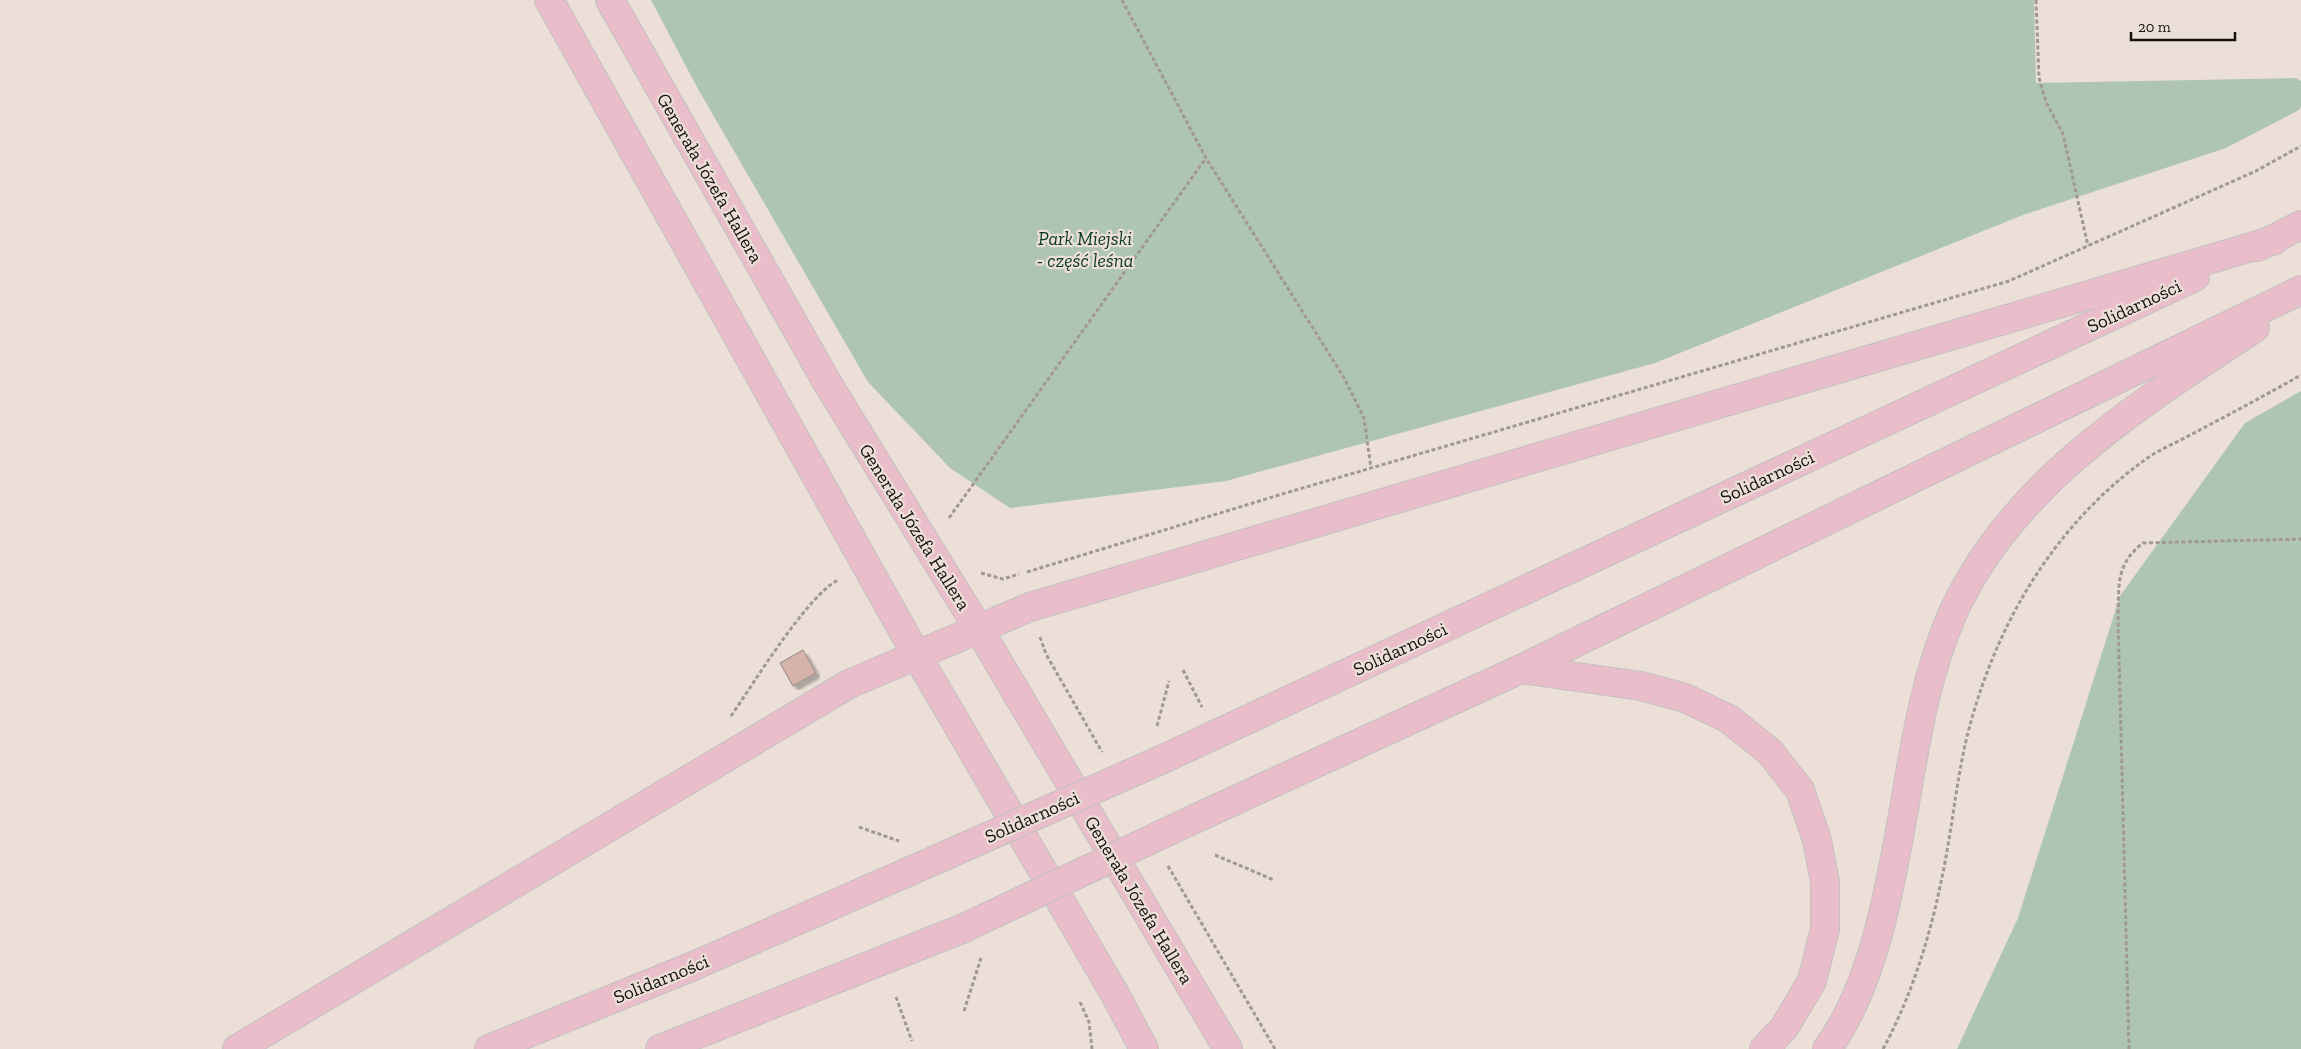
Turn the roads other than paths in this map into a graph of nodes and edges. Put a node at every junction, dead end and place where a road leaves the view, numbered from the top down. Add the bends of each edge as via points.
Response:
1 (549, 0) edge
2 (610, 0) edge
3 (2301, 225) edge
4 (2275, 240) junction
5 (2301, 290) edge
6 (2301, 298) edge
7 (978, 628) junction
8 (916, 654) junction
9 (1521, 669) junction
10 (237, 1049) edge
11 (489, 1049) edge
12 (660, 1049) edge
13 (1144, 1049) edge
14 (1228, 1049) edge
15 (1764, 1049) edge
16 (1827, 1049) edge

1 - 8 main road
2 - 7 main road, Generała Józefa Hallera via 828,384
3 - 4 main road, Solidarności
4 - 7 main road via 1030,607
4 - 11 main road, Solidarności, bridge via 1159,747 933,861 691,967
5 - 9 main road
6 - 16 main road via 2134,408 2066,464 2018,514 1980,562 1952,616 1925,694 1892,874 1873,951 1843,1027
7 - 8 main road
7 - 14 main road, Generała Józefa Hallera
8 - 10 main road via 849,684
8 - 13 main road
9 - 12 main road, bridge via 964,928
9 - 15 main road via 1641,686 1685,698 1729,719 1770,752 1800,790 1817,840 1825,882 1825,929 1812,981 1784,1028

